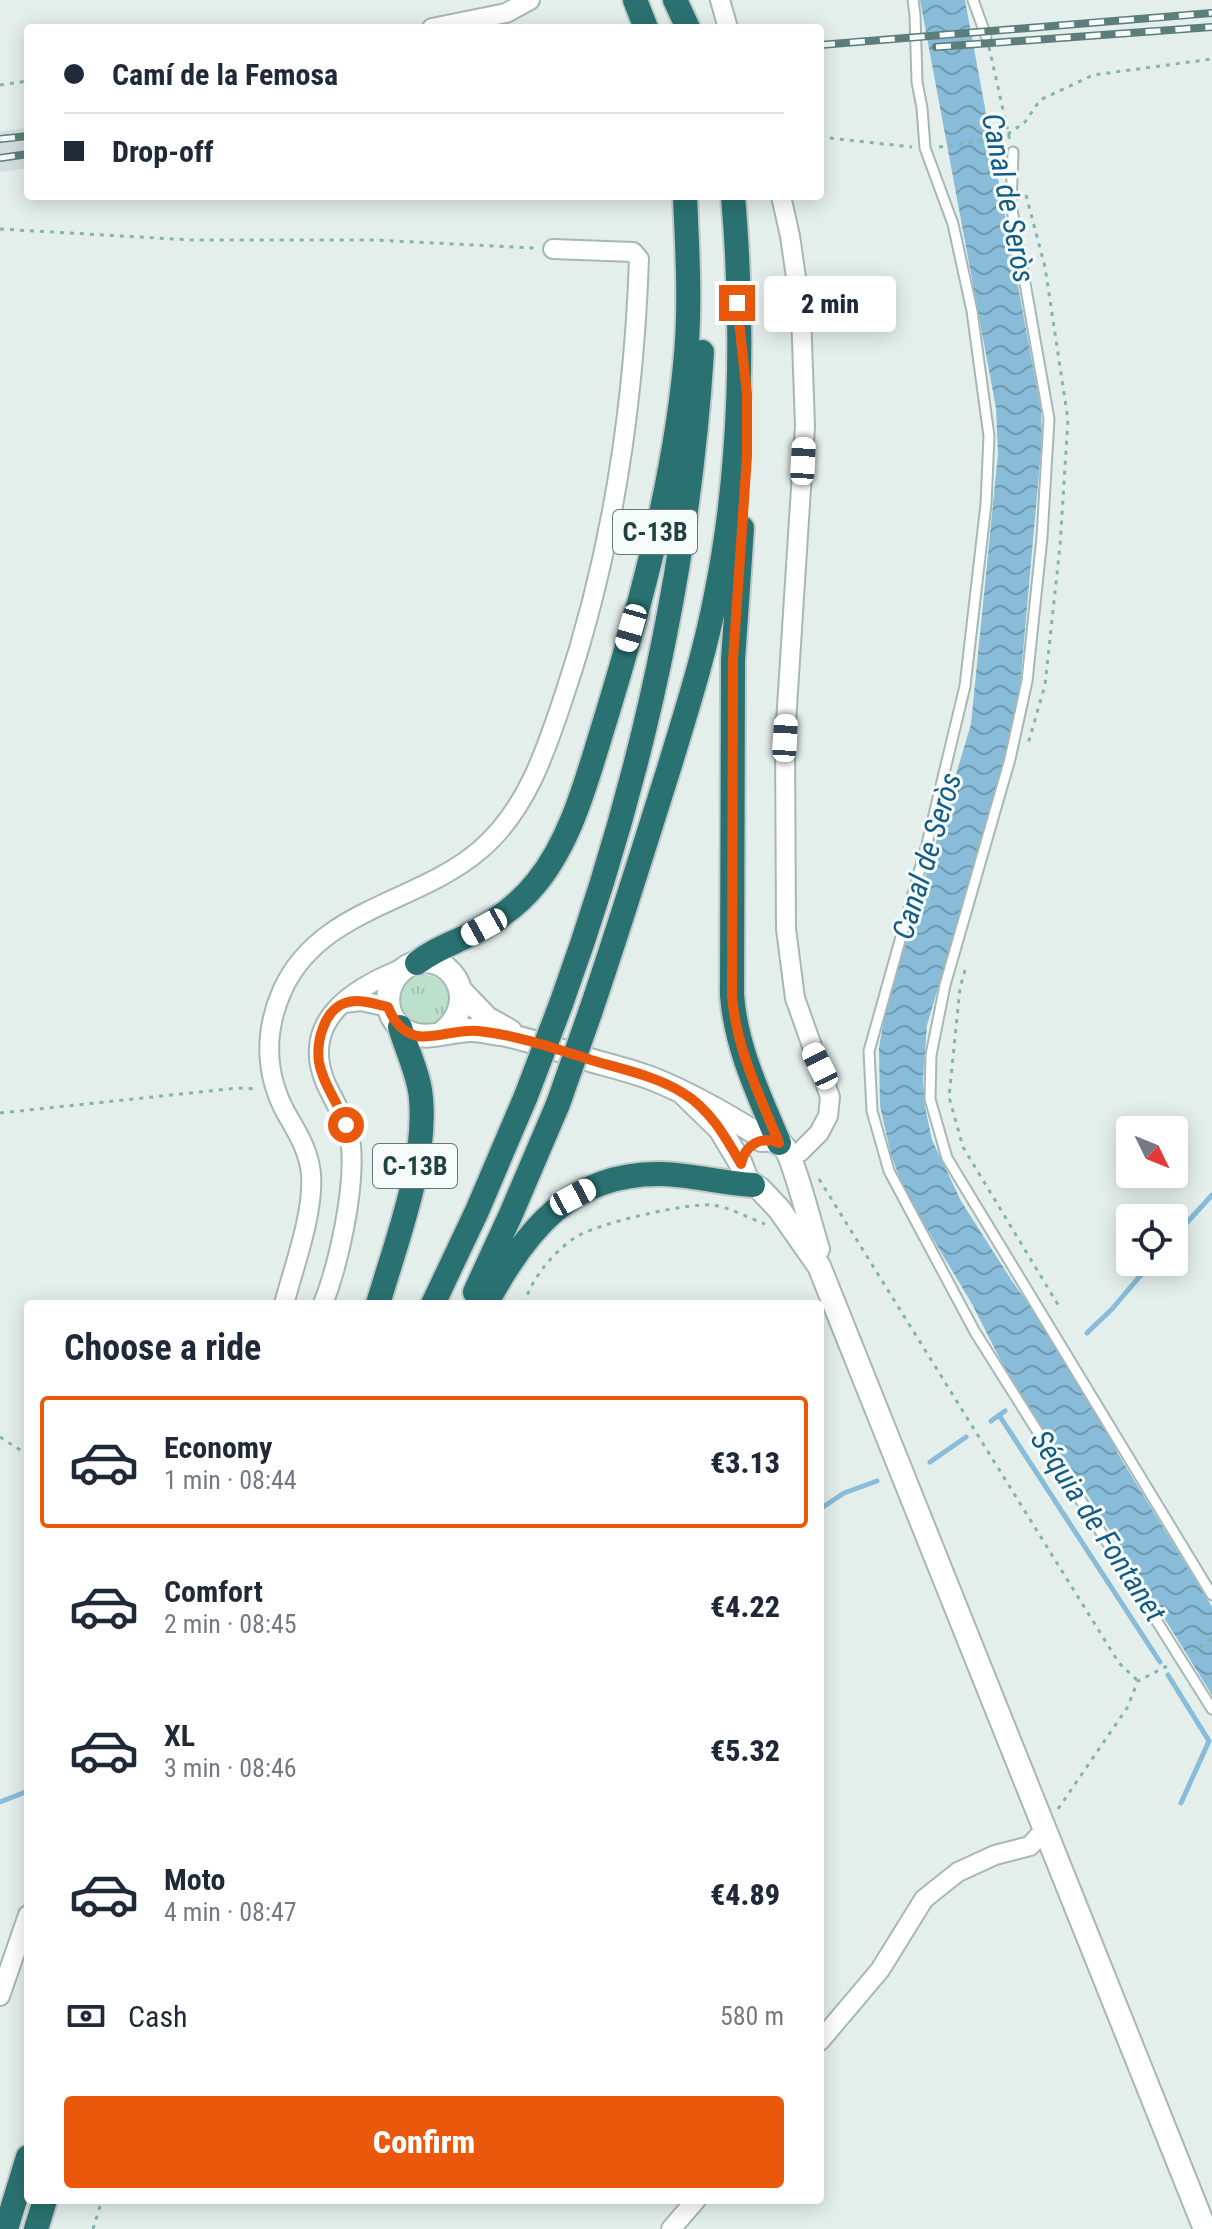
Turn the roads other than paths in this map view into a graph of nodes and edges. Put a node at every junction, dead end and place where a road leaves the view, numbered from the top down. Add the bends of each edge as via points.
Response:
1 (530, 0) edge
2 (635, 0) edge
3 (675, 0) edge
4 (720, 0) edge
5 (913, 0) edge
6 (973, 0) edge
7 (452, 24) edge
8 (644, 24) edge
9 (686, 24) edge
10 (727, 24) edge
11 (986, 36) road end
12 (1013, 152) dead end
13 (685, 200) edge
14 (694, 200) edge
15 (733, 200) edge
16 (782, 200) edge
17 (553, 249) road end
18 (738, 330) junction
19 (412, 965) junction
20 (462, 992) junction
21 (344, 1003) junction
22 (394, 1017) junction
23 (443, 1032) junction
24 (533, 1042) junction
25 (683, 1093) junction
26 (785, 1151) junction
27 (751, 1179) junction
28 (819, 1266) junction
29 (285, 1300) edge
30 (324, 1300) edge
31 (379, 1300) edge
32 (435, 1300) edge
33 (471, 1300) edge
34 (488, 1300) edge
35 (1212, 1595) edge
36 (1212, 1709) edge
37 (1045, 1829) junction
38 (24, 1927) edge
39 (0, 1996) edge
40 (824, 2036) edge
41 (24, 2170) edge
42 (44, 2204) edge
43 (693, 2204) edge
44 (6, 2229) edge
45 (36, 2229) edge
46 (671, 2229) edge
47 (1205, 2229) edge

1 - 7 street via 506,13
2 - 8 highway
3 - 9 highway
4 - 10 street
5 - 36 lane via 925,148 953,224 972,311 989,436 965,686 869,1051 872,1111 889,1171 975,1332
6 - 11 lane
12 - 35 lane via 1011,204 1049,419 1042,537 1027,681 945,985 931,1055 930,1099 947,1158
13 - 19 highway, C-13B via 688,319 679,415 636,609 582,790 555,856 525,895 484,927
14 - 32 highway, bridge via 703,274 697,422 683,530 632,778 561,1004
15 - 18 highway
16 - 26 street via 801,312 805,426 785,738 786,929 795,998 830,1097 825,1125
17 - 29 street via 618,249 639,259 618,481 594,596 536,771 498,833 454,868 331,931 293,970 276,1005 270,1031 271,1074 311,1173
18 - 26 highway via 747,395 747,456 733,660 732,995 745,1060
18 - 33 highway, bridge via 728,519 709,627 650,831 558,1104
19 - 20 street via 440,965
19 - 21 street via 360,988
19 - 22 street via 391,984
20 - 23 street via 459,1015
20 - 24 street via 487,1018
21 - 22 street via 361,1001
21 - 30 street via 328,1019 319,1043 319,1063 346,1125 352,1158 345,1217
22 - 23 street via 421,1037
22 - 31 highway, C-13B via 419,1086 421,1129
23 - 24 street via 473,1030
24 - 25 street
25 - 26 street
25 - 27 street via 713,1121
26 - 27 street via 789,1174 777,1187
26 - 27 street via 749,1147
26 - 28 street
27 - 28 street
27 - 34 highway via 651,1174 587,1190 527,1236
28 - 37 street
37 - 40 street via 1030,1846 958,1872 924,1899 880,1970
37 - 47 street
38 - 39 street
41 - 44 highway
42 - 45 highway
43 - 46 street

